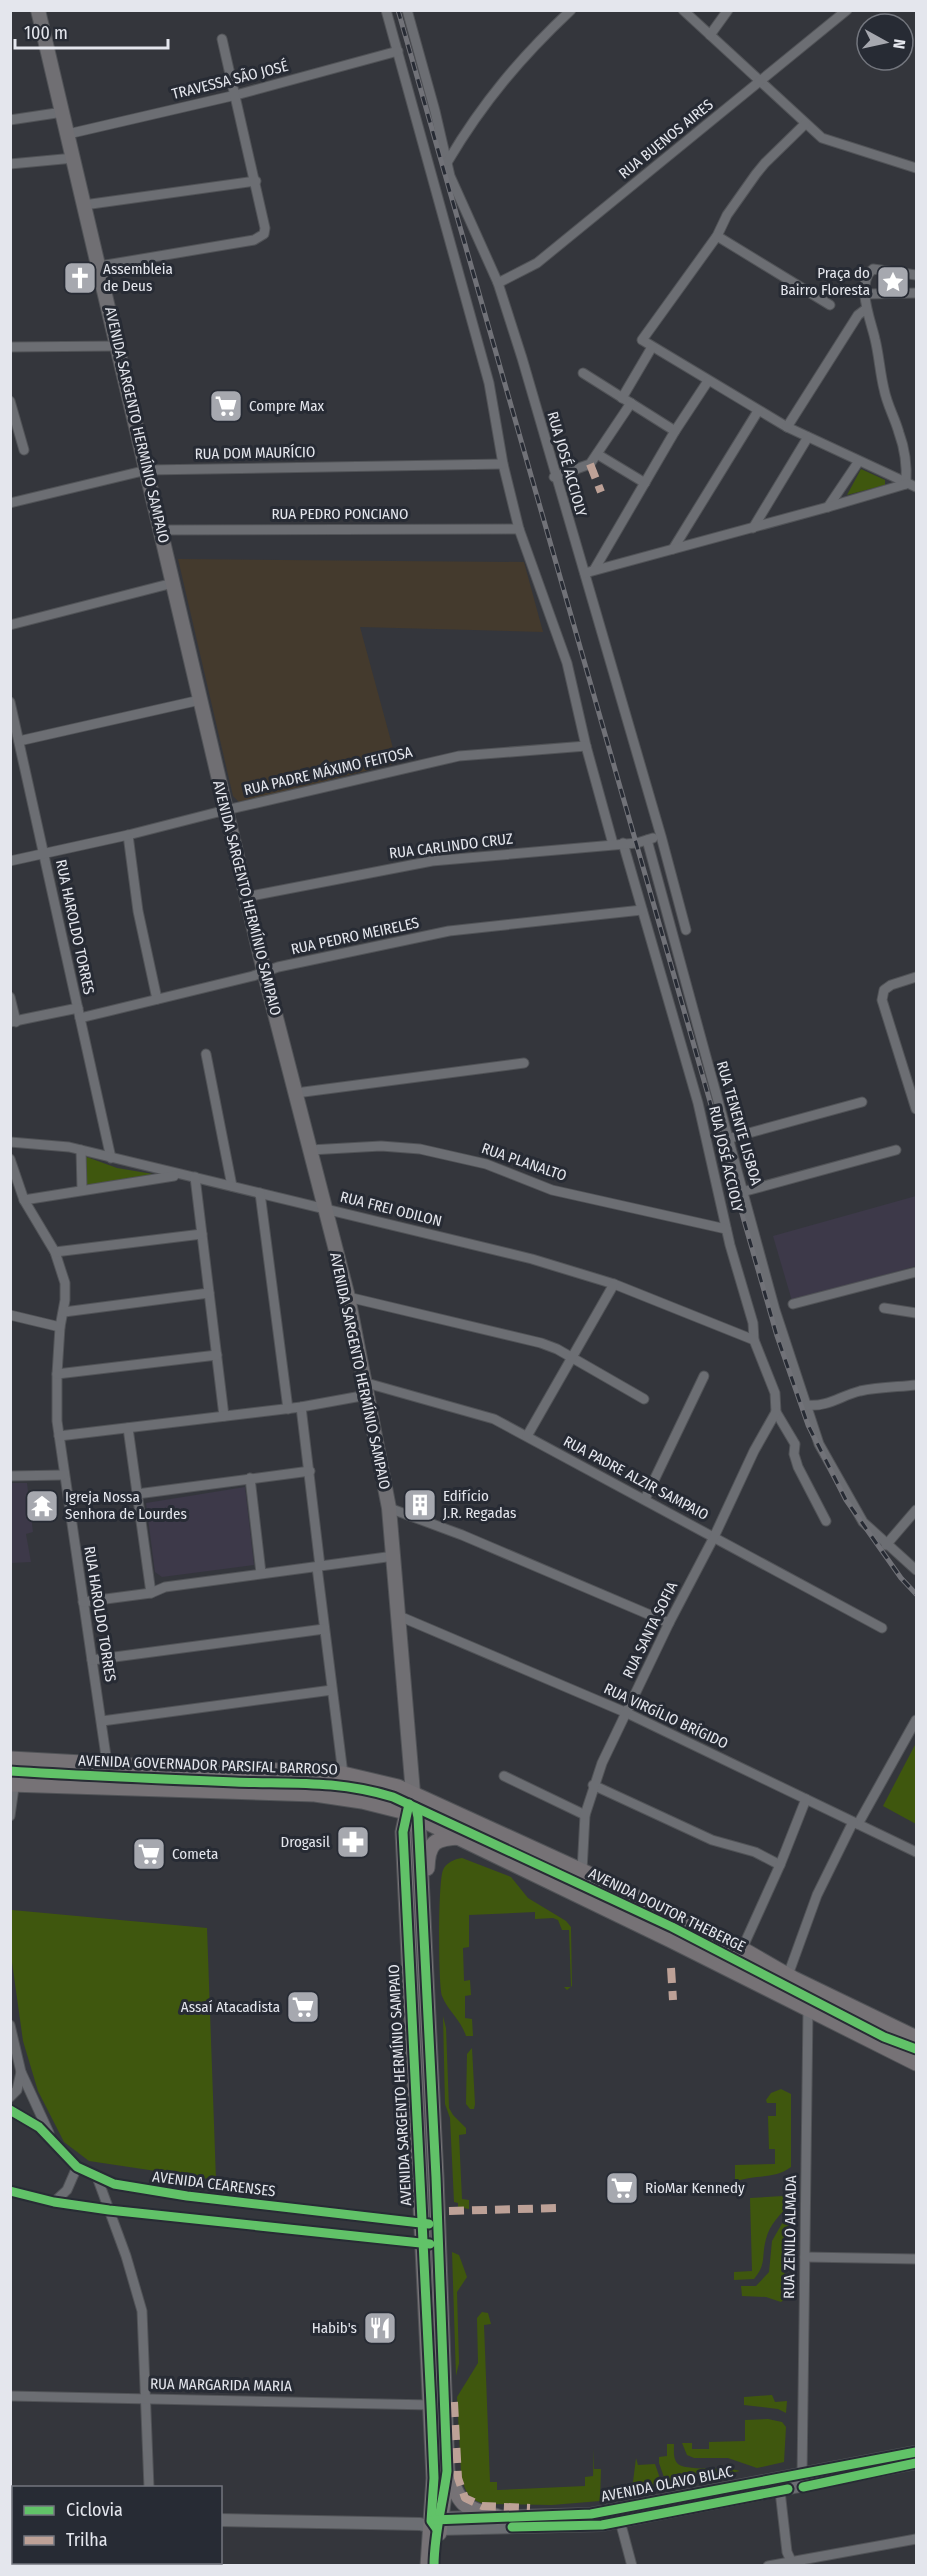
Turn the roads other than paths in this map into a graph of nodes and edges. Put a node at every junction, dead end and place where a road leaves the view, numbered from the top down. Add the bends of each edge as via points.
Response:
1 (38, 10) edge
2 (386, 10) edge
3 (407, 10) edge
4 (571, 10) edge
5 (683, 10) edge
6 (728, 10) edge
7 (847, 10) edge
8 (710, 36) junction
9 (222, 39) dead end
10 (398, 51) junction
11 (760, 83) junction
12 (236, 95) junction
13 (63, 112) junction
14 (10, 120) edge
15 (806, 124) junction
16 (68, 134) junction
17 (74, 158) junction
18 (448, 161) junction
19 (10, 164) edge
20 (916, 168) edge
21 (256, 181) junction
22 (84, 205) junction
23 (717, 236) junction
24 (100, 266) junction
25 (916, 276) edge
26 (498, 283) junction
27 (916, 293) edge
28 (866, 294) junction
29 (830, 306) dead end
30 (866, 309) junction
31 (118, 346) junction
32 (652, 346) junction
33 (10, 347) edge
34 (583, 373) dead end
35 (708, 381) junction
36 (10, 401) edge
37 (626, 401) junction
38 (758, 411) junction
39 (787, 427) junction
40 (675, 431) junction
41 (808, 437) junction
42 (24, 450) dead end
43 (597, 454) junction
44 (859, 461) junction
45 (503, 464) junction
46 (147, 470) junction
47 (554, 477) junction
48 (645, 483) junction
49 (906, 483) junction
50 (916, 487) edge
51 (10, 503) edge
52 (828, 507) junction
53 (753, 528) junction
54 (519, 529) junction
55 (162, 530) junction
56 (674, 549) junction
57 (590, 572) junction
58 (173, 583) junction
59 (10, 625) edge
60 (200, 700) junction
61 (10, 702) edge
62 (19, 741) junction
63 (586, 746) junction
64 (226, 810) junction
65 (128, 836) junction
66 (661, 836) junction
67 (647, 840) junction
68 (623, 843) junction
69 (613, 844) junction
70 (43, 852) junction
71 (10, 861) edge
72 (246, 897) junction
73 (642, 910) junction
74 (686, 930) dead end
75 (264, 971) junction
76 (916, 977) edge
77 (10, 997) edge
78 (157, 999) junction
79 (79, 1013) junction
80 (13, 1022) edge
81 (206, 1054) dead end
82 (525, 1063) dead end
83 (296, 1093) junction
84 (862, 1102) dead end
85 (916, 1109) edge
86 (727, 1139) junction
87 (10, 1142) edge
88 (81, 1150) junction
89 (310, 1150) junction
90 (896, 1150) dead end
91 (111, 1158) junction
92 (10, 1159) edge
93 (180, 1175) junction
94 (195, 1177) junction
95 (232, 1186) junction
96 (82, 1189) junction
97 (742, 1192) junction
98 (260, 1193) junction
99 (24, 1200) junction
100 (324, 1208) junction
101 (726, 1229) junction
102 (202, 1234) junction
103 (55, 1252) junction
104 (916, 1272) edge
105 (614, 1284) junction
106 (209, 1293) junction
107 (348, 1297) junction
108 (793, 1304) dead end
109 (884, 1308) dead end
110 (64, 1312) junction
111 (916, 1313) edge
112 (10, 1315) edge
113 (60, 1327) junction
114 (754, 1340) junction
115 (217, 1355) junction
116 (572, 1358) junction
117 (57, 1374) junction
118 (704, 1376) dead end
119 (916, 1386) edge
120 (365, 1389) junction
121 (644, 1399) dead end
122 (301, 1407) junction
123 (288, 1408) junction
124 (776, 1412) junction
125 (809, 1412) junction
126 (224, 1416) junction
127 (128, 1428) junction
128 (59, 1436) junction
129 (526, 1436) junction
130 (310, 1471) junction
131 (63, 1475) junction
132 (10, 1476) edge
133 (250, 1478) junction
134 (137, 1494) junction
135 (645, 1499) junction
136 (389, 1508) junction
137 (916, 1510) edge
138 (826, 1521) dead end
139 (714, 1537) junction
140 (886, 1545) junction
141 (394, 1556) junction
142 (319, 1566) junction
143 (916, 1570) edge
144 (261, 1573) junction
145 (151, 1593) junction
146 (83, 1602) junction
147 (399, 1616) junction
148 (669, 1623) junction
149 (882, 1628) dead end
150 (324, 1629) junction
151 (92, 1660) junction
152 (332, 1690) junction
153 (627, 1713) junction
154 (916, 1720) edge
155 (102, 1721) junction
156 (14, 1759) edge
157 (107, 1763) junction
158 (344, 1774) junction
159 (504, 1776) dead end
160 (12, 1785) edge
161 (593, 1785) junction
162 (413, 1793) junction
163 (806, 1799) junction
164 (412, 1814) junction
165 (585, 1815) junction
166 (10, 1816) edge
167 (856, 1823) junction
168 (460, 1837) junction
169 (916, 1852) edge
170 (780, 1865) junction
171 (582, 1872) junction
172 (422, 1915) junction
173 (681, 1919) junction
174 (672, 1940) junction
175 (742, 1949) junction
176 (788, 1975) junction
177 (814, 1988) junction
178 (808, 2009) junction
179 (10, 2025) edge
180 (916, 2038) edge
181 (916, 2062) edge
182 (21, 2072) junction
183 (10, 2097) edge
184 (10, 2110) edge
185 (51, 2138) junction
186 (77, 2167) junction
187 (97, 2177) junction
188 (10, 2191) edge
189 (54, 2202) junction
190 (109, 2210) junction
191 (421, 2223) junction
192 (438, 2225) junction
193 (422, 2244) junction
194 (439, 2245) junction
195 (805, 2257) junction
196 (916, 2259) edge
197 (10, 2396) edge
198 (146, 2398) junction
199 (431, 2405) junction
200 (916, 2452) edge
201 (916, 2463) edge
202 (447, 2471) junction
203 (802, 2481) junction
204 (758, 2482) junction
205 (149, 2486) edge
206 (780, 2491) junction
207 (731, 2500) junction
208 (498, 2517) junction
209 (222, 2520) edge
210 (620, 2521) junction
211 (432, 2524) junction
212 (916, 2539) edge
213 (792, 2563) edge
214 (428, 2565) edge
215 (438, 2565) edge
216 (632, 2565) edge
217 (768, 2565) edge

1 - 13 main road, AVENIDA SARGENTO HERMÍNIO SAMPAIO
2 - 10 street
3 - 18 street, RUA JOSÉ ACCIOLY
4 - 18 street via 495,90
5 - 8 street
6 - 8 street
7 - 11 street, RUA BUENOS AIRES
8 - 11 street
9 - 12 street
10 - 12 street, TRAVESSA SÃO JOSÉ
10 - 45 street via 489,383
11 - 15 street
11 - 26 street, RUA BUENOS AIRES via 537,263
12 - 16 street, TRAVESSA SÃO JOSÉ
12 - 21 street
13 - 14 street
13 - 16 main road, AVENIDA SARGENTO HERMÍNIO SAMPAIO
15 - 20 street via 822,138
15 - 23 street via 765,163
16 - 17 main road, AVENIDA SARGENTO HERMÍNIO SAMPAIO
17 - 19 street
17 - 22 main road, AVENIDA SARGENTO HERMÍNIO SAMPAIO
18 - 26 street, RUA JOSÉ ACCIOLY via 450,176
21 - 22 street
21 - 24 street via 265,228 264,234 254,240
22 - 24 main road, AVENIDA SARGENTO HERMÍNIO SAMPAIO
23 - 29 street
23 - 32 street via 642,340
24 - 31 main road, AVENIDA SARGENTO HERMÍNIO SAMPAIO
25 - 28 street via 873,268 868,274
26 - 47 street, RUA JOSÉ ACCIOLY
27 - 28 street
28 - 30 street
30 - 39 street via 858,315
30 - 49 street via 884,391 900,433
31 - 33 street
31 - 46 main road, AVENIDA SARGENTO HERMÍNIO SAMPAIO
32 - 35 street
32 - 37 street
34 - 37 street
35 - 38 street
35 - 40 street
36 - 42 street
37 - 40 street
37 - 43 street
38 - 39 street
38 - 56 street
39 - 41 street
40 - 48 street
41 - 44 street
41 - 53 street
43 - 47 street via 590,464
43 - 48 street
44 - 49 street
44 - 52 street
45 - 46 street, RUA DOM MAURÍCIO
45 - 54 street
46 - 51 street, RUA DOM MAURÍCIO
46 - 55 main road, AVENIDA SARGENTO HERMÍNIO SAMPAIO
47 - 57 street, RUA JOSÉ ACCIOLY via 578,556
48 - 57 street
49 - 50 street
49 - 52 street
52 - 53 street
53 - 56 street
54 - 55 street, RUA PEDRO PONCIANO
54 - 63 street via 567,663
55 - 58 main road, AVENIDA SARGENTO HERMÍNIO SAMPAIO
56 - 57 street
57 - 66 street, RUA JOSÉ ACCIOLY
58 - 59 street
58 - 60 main road, AVENIDA SARGENTO HERMÍNIO SAMPAIO
60 - 62 street
60 - 64 main road, AVENIDA SARGENTO HERMÍNIO SAMPAIO
61 - 62 street, RUA HAROLDO TORRES
62 - 70 street, RUA HAROLDO TORRES
63 - 64 street, RUA PADRE MÁXIMO FEITOSA via 459,756
63 - 69 street
64 - 65 street, RUA PADRE MÁXIMO FEITOSA
64 - 72 main road, AVENIDA SARGENTO HERMÍNIO SAMPAIO
65 - 70 street, RUA PADRE MÁXIMO FEITOSA
65 - 78 street via 138,911
66 - 67 street, RUA CARLINDO CRUZ
66 - 74 street, RUA JOSÉ ACCIOLY
67 - 68 street, RUA CARLINDO CRUZ
67 - 86 street, RUA TENENTE LISBOA
68 - 69 street, RUA CARLINDO CRUZ
68 - 73 street, RUA JOSÉ ACCIOLY
69 - 72 street, RUA CARLINDO CRUZ via 432,861
70 - 71 street, RUA PADRE MÁXIMO FEITOSA
70 - 79 street, RUA HAROLDO TORRES
72 - 75 main road, AVENIDA SARGENTO HERMÍNIO SAMPAIO
73 - 75 street, RUA PEDRO MEIRELES via 449,930
73 - 101 street, RUA JOSÉ ACCIOLY via 695,1092
75 - 78 street, RUA PEDRO MEIRELES
75 - 83 main road, AVENIDA SARGENTO HERMÍNIO SAMPAIO
76 - 85 street via 891,985 884,990 882,1000
77 - 80 street
78 - 79 street, RUA PEDRO MEIRELES
79 - 80 street, RUA PEDRO MEIRELES
79 - 91 street, RUA HAROLDO TORRES
81 - 95 street
82 - 83 street
83 - 89 main road, AVENIDA SARGENTO HERMÍNIO SAMPAIO
84 - 86 street
86 - 97 street, RUA TENENTE LISBOA
87 - 88 street, RUA FREI ODILON
88 - 91 street, RUA FREI ODILON
88 - 96 street
89 - 100 main road, AVENIDA SARGENTO HERMÍNIO SAMPAIO
89 - 101 street, RUA PLANALTO via 381,1146 420,1149 486,1164 552,1190
90 - 97 street
91 - 93 street, RUA FREI ODILON
92 - 99 street, RUA HAROLDO TORRES
93 - 94 street, RUA FREI ODILON
93 - 96 street
94 - 95 street, RUA FREI ODILON
94 - 102 street
95 - 98 street, RUA FREI ODILON
96 - 99 street
97 - 125 street, RUA TENENTE LISBOA
98 - 100 street, RUA FREI ODILON
98 - 123 street
99 - 103 street, RUA HAROLDO TORRES
100 - 105 street, RUA FREI ODILON via 532,1259
100 - 107 main road, AVENIDA SARGENTO HERMÍNIO SAMPAIO
101 - 114 street, RUA JOSÉ ACCIOLY via 753,1323
102 - 103 street
102 - 106 street
103 - 110 street, RUA HAROLDO TORRES via 64,1283
104 - 108 street
105 - 114 street, RUA FREI ODILON
105 - 116 street
106 - 110 street
106 - 115 street
107 - 116 street via 541,1343
107 - 120 main road, AVENIDA SARGENTO HERMÍNIO SAMPAIO
109 - 111 street
110 - 113 street, RUA HAROLDO TORRES
112 - 113 street
113 - 117 street, RUA HAROLDO TORRES
114 - 124 street, RUA JOSÉ ACCIOLY via 775,1393
115 - 117 street
115 - 126 street
116 - 121 street
116 - 129 street
117 - 128 street, RUA HAROLDO TORRES
118 - 135 street
119 - 125 street via 857,1392
120 - 122 street
120 - 129 street, RUA PADRE ALZIR SAMPAIO via 494,1419
120 - 136 main road, AVENIDA SARGENTO HERMÍNIO SAMPAIO
122 - 123 street
122 - 130 street
123 - 126 street
124 - 138 street via 795,1444 798,1467
124 - 139 street, RUA SANTA SOFIA via 753,1451
125 - 140 street, RUA TENENTE LISBOA via 819,1444 854,1509
126 - 127 street
127 - 128 street
127 - 134 street
128 - 131 street, RUA HAROLDO TORRES
129 - 135 street, RUA PADRE ALZIR SAMPAIO
130 - 133 street
130 - 142 street
131 - 132 street
131 - 146 street, RUA HAROLDO TORRES
133 - 134 street
133 - 144 street
134 - 145 street
135 - 139 street, RUA PADRE ALZIR SAMPAIO
136 - 141 main road, AVENIDA SARGENTO HERMÍNIO SAMPAIO
136 - 148 street
137 - 140 street
139 - 148 street, RUA SANTA SOFIA
139 - 149 street, RUA PADRE ALZIR SAMPAIO
140 - 143 street
141 - 142 street
141 - 147 main road, AVENIDA SARGENTO HERMÍNIO SAMPAIO
142 - 144 street
142 - 150 street
144 - 145 street via 165,1587
145 - 146 street
146 - 151 street, RUA HAROLDO TORRES
147 - 153 street, RUA VIRGÍLIO BRÍGIDO
147 - 162 main road, AVENIDA SARGENTO HERMÍNIO SAMPAIO
148 - 153 street, RUA SANTA SOFIA
150 - 151 street
150 - 152 street
151 - 155 street, RUA HAROLDO TORRES
152 - 155 street
152 - 158 street
153 - 161 street, RUA SANTA SOFIA
153 - 163 street, RUA VIRGÍLIO BRÍGIDO
154 - 167 street
155 - 157 street, RUA HAROLDO TORRES
156 - 157 main road, AVENIDA GOVERNADOR PARSIFAL BARROSO
156 - 160 street
157 - 158 main road, AVENIDA GOVERNADOR PARSIFAL BARROSO
158 - 162 main road, AVENIDA GOVERNADOR PARSIFAL BARROSO
159 - 165 street
160 - 164 main road, AVENIDA GOVERNADOR PARSIFAL BARROSO via 315,1794
160 - 166 street
161 - 165 street, RUA SANTA SOFIA
161 - 170 street via 712,1840 754,1852
162 - 164 main road, AVENIDA SARGENTO HERMÍNIO SAMPAIO
162 - 171 main road, AVENIDA DOUTOR THEBERGE
163 - 167 street, RUA VIRGÍLIO BRÍGIDO
163 - 170 street
164 - 168 main road, AVENIDA DOUTOR THEBERGE
164 - 172 main road, AVENIDA SARGENTO HERMÍNIO SAMPAIO
164 - 191 main road, AVENIDA SARGENTO HERMÍNIO SAMPAIO via 403,1832
165 - 171 street, RUA SANTA SOFIA
167 - 169 street, RUA VIRGÍLIO BRÍGIDO
167 - 176 street via 818,1895
168 - 172 main road via 445,1838 430,1847
168 - 174 main road, AVENIDA DOUTOR THEBERGE
170 - 175 street
171 - 173 main road, AVENIDA DOUTOR THEBERGE
172 - 192 main road, AVENIDA SARGENTO HERMÍNIO SAMPAIO
173 - 174 main road via 672,1927
173 - 175 main road, AVENIDA DOUTOR THEBERGE
174 - 178 main road, AVENIDA DOUTOR THEBERGE
175 - 176 main road, AVENIDA DOUTOR THEBERGE
176 - 177 main road, AVENIDA DOUTOR THEBERGE
177 - 178 street, RUA ZENILO ALMADA
177 - 180 main road, AVENIDA DOUTOR THEBERGE
178 - 181 main road, AVENIDA DOUTOR THEBERGE
178 - 195 street, RUA ZENILO ALMADA
179 - 182 street
182 - 183 street via 17,2090
182 - 185 street
184 - 185 street, AVENIDA CEARENSES
185 - 186 street, AVENIDA CEARENSES
186 - 187 street, AVENIDA CEARENSES
186 - 189 street via 67,2190
187 - 190 street
187 - 191 street, AVENIDA CEARENSES via 154,2192
188 - 189 street
189 - 190 street
190 - 193 street
190 - 198 street via 142,2311
191 - 192 street, AVENIDA CEARENSES
191 - 193 main road, AVENIDA SARGENTO HERMÍNIO SAMPAIO
192 - 194 main road, AVENIDA SARGENTO HERMÍNIO SAMPAIO
193 - 194 street
193 - 199 main road, AVENIDA SARGENTO HERMÍNIO SAMPAIO
194 - 202 main road, AVENIDA SARGENTO HERMÍNIO SAMPAIO
195 - 196 street
195 - 203 street, RUA ZENILO ALMADA
197 - 198 street, RUA MARGARIDA MARIA
198 - 199 street, RUA MARGARIDA MARIA
198 - 205 street
199 - 211 main road, AVENIDA SARGENTO HERMÍNIO SAMPAIO
200 - 203 street, AVENIDA OLAVO BILAC
201 - 203 street, AVENIDA OLAVO BILAC
202 - 208 main road via 465,2507
202 - 211 main road, AVENIDA SARGENTO HERMÍNIO SAMPAIO
203 - 204 street, AVENIDA OLAVO BILAC
203 - 206 street, AVENIDA OLAVO BILAC
204 - 207 street via 757,2489
204 - 208 street, AVENIDA OLAVO BILAC via 591,2514
206 - 207 street, AVENIDA OLAVO BILAC
206 - 213 street
207 - 210 street, AVENIDA OLAVO BILAC
208 - 211 street, AVENIDA OLAVO BILAC
209 - 211 street, AVENIDA OLAVO BILAC
210 - 211 street, AVENIDA OLAVO BILAC via 576,2527
210 - 216 street
211 - 214 main road, AVENIDA SARGENTO HERMÍNIO SAMPAIO
211 - 215 main road, AVENIDA SARGENTO HERMÍNIO SAMPAIO
212 - 213 street
213 - 217 street

